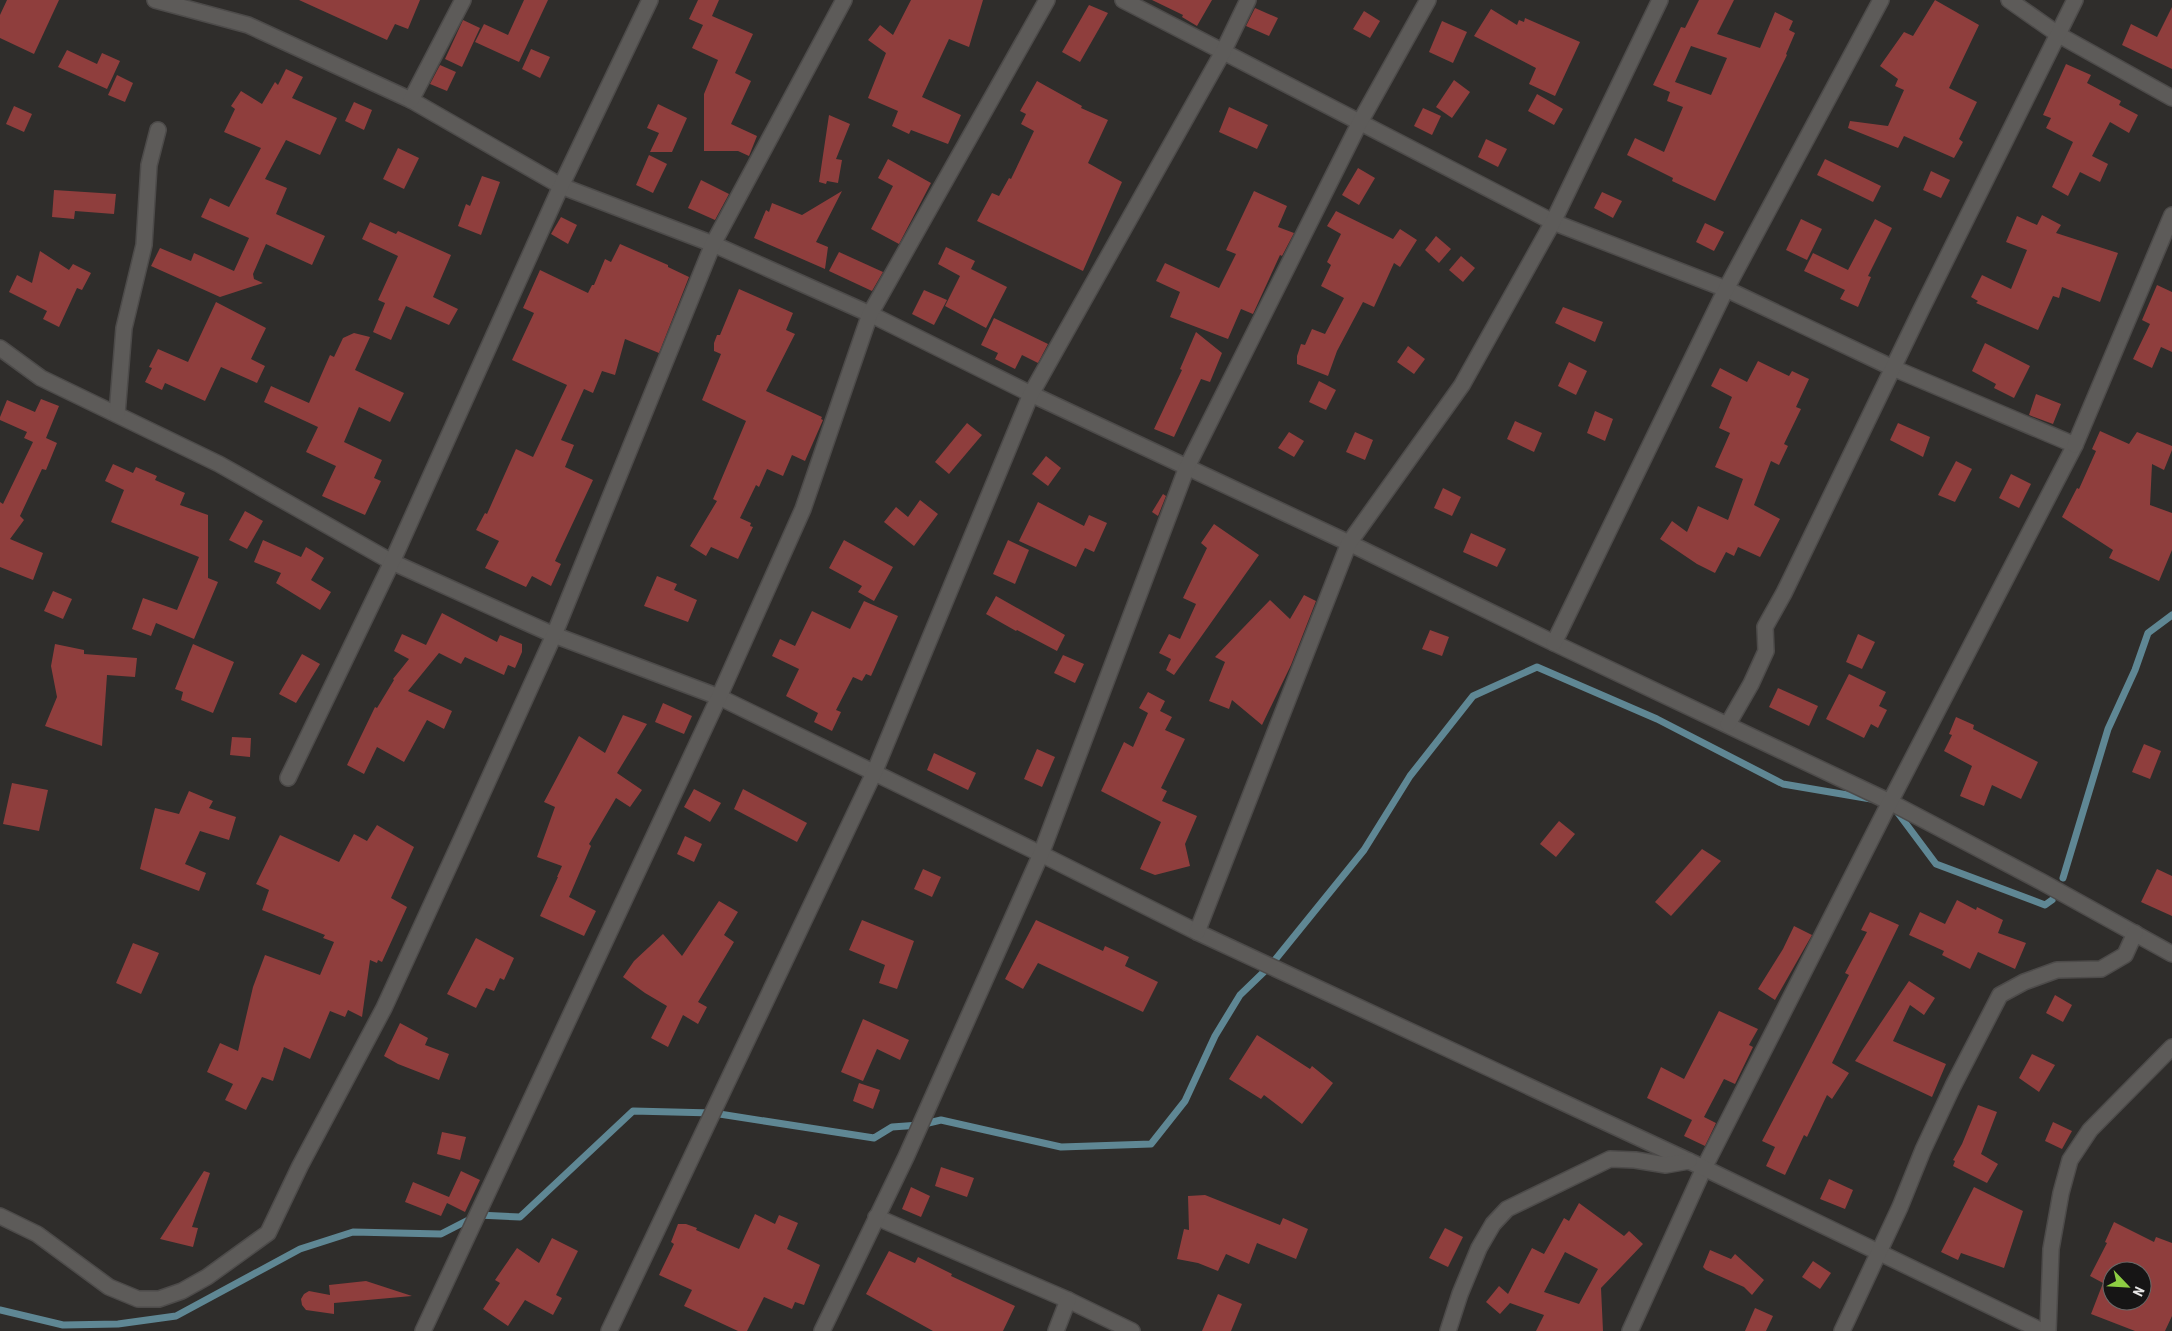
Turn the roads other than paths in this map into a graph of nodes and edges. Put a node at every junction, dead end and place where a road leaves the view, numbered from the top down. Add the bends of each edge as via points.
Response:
1 (155, 0) edge
2 (463, 0) edge
3 (650, 0) edge
4 (844, 0) edge
5 (1047, 0) edge
6 (1123, 0) edge
7 (1248, 0) edge
8 (1428, 0) edge
9 (1660, 0) edge
10 (1880, 0) edge
11 (2009, 0) edge
12 (2075, 0) edge
13 (203, 6) edge
14 (2059, 35) junction
15 (1223, 52) junction
16 (2172, 98) edge
17 (411, 100) junction
18 (1360, 122) junction
19 (158, 130) dead end
20 (561, 186) junction
21 (2172, 215) edge
22 (1553, 222) junction
23 (713, 244) junction
24 (1726, 289) junction
25 (870, 314) junction
26 (0, 348) edge
27 (1892, 368) junction
28 (1031, 394) junction
29 (117, 414) junction
30 (2075, 445) junction
31 (1187, 467) junction
32 (1349, 543) junction
33 (392, 562) junction
34 (554, 635) junction
35 (1554, 643) junction
36 (719, 697) junction
37 (1728, 724) junction
38 (874, 772) junction
39 (288, 778) dead end
40 (1890, 802) junction
41 (1041, 854) junction
42 (1197, 932) junction
43 (2135, 933) junction
44 (2172, 954) edge
45 (2172, 1047) edge
46 (1689, 1161) junction
47 (1704, 1168) junction
48 (0, 1216) edge
49 (876, 1217) junction
50 (1879, 1253) junction
51 (1068, 1300) junction
52 (423, 1331) edge
53 (609, 1331) edge
54 (822, 1331) edge
55 (1056, 1331) edge
56 (1132, 1331) edge
57 (1448, 1331) edge
58 (1630, 1331) edge
59 (1842, 1331) edge
60 (2042, 1331) edge
61 (2048, 1331) edge

1 - 13 street
2 - 17 street
3 - 20 street
4 - 23 street
5 - 25 street
6 - 15 street
7 - 15 street
8 - 18 street
9 - 22 street
10 - 24 street
11 - 14 street
12 - 14 street
13 - 17 street
14 - 16 street
14 - 27 street
15 - 18 street
15 - 28 street
17 - 20 street
18 - 22 street
18 - 31 street
19 - 29 street via 149,164 144,245 124,328
20 - 23 street
20 - 33 street
21 - 30 street
22 - 24 street
22 - 32 street via 1462,385
23 - 25 street
23 - 34 street
24 - 27 street
24 - 35 street
25 - 28 street
25 - 36 street via 803,509
26 - 29 street via 41,378
27 - 30 street
27 - 37 street via 1765,627 1766,651
28 - 31 street
28 - 38 street
29 - 33 street via 219,464
30 - 40 street
31 - 32 street
31 - 41 street
32 - 35 street
32 - 42 street
33 - 34 street
33 - 39 street
34 - 36 street
34 - 48 street via 384,1008 268,1233 182,1291 159,1299 138,1299 109,1287 37,1234
35 - 37 street
36 - 38 street
36 - 52 street
37 - 40 street
38 - 41 street
38 - 53 street
40 - 43 street
40 - 47 street
41 - 42 street
41 - 49 street
42 - 46 street
43 - 44 street
43 - 50 street via 2125,954 2101,969 2057,970 2000,995 1953,1086
45 - 61 street via 2090,1130 2070,1160 2060,1193 2051,1249
46 - 47 street
46 - 57 street via 1666,1164 1610,1159 1507,1209 1493,1224 1479,1248
47 - 50 street
47 - 58 street
49 - 51 street
49 - 54 street
50 - 59 street
50 - 60 street
51 - 55 street
51 - 56 street

